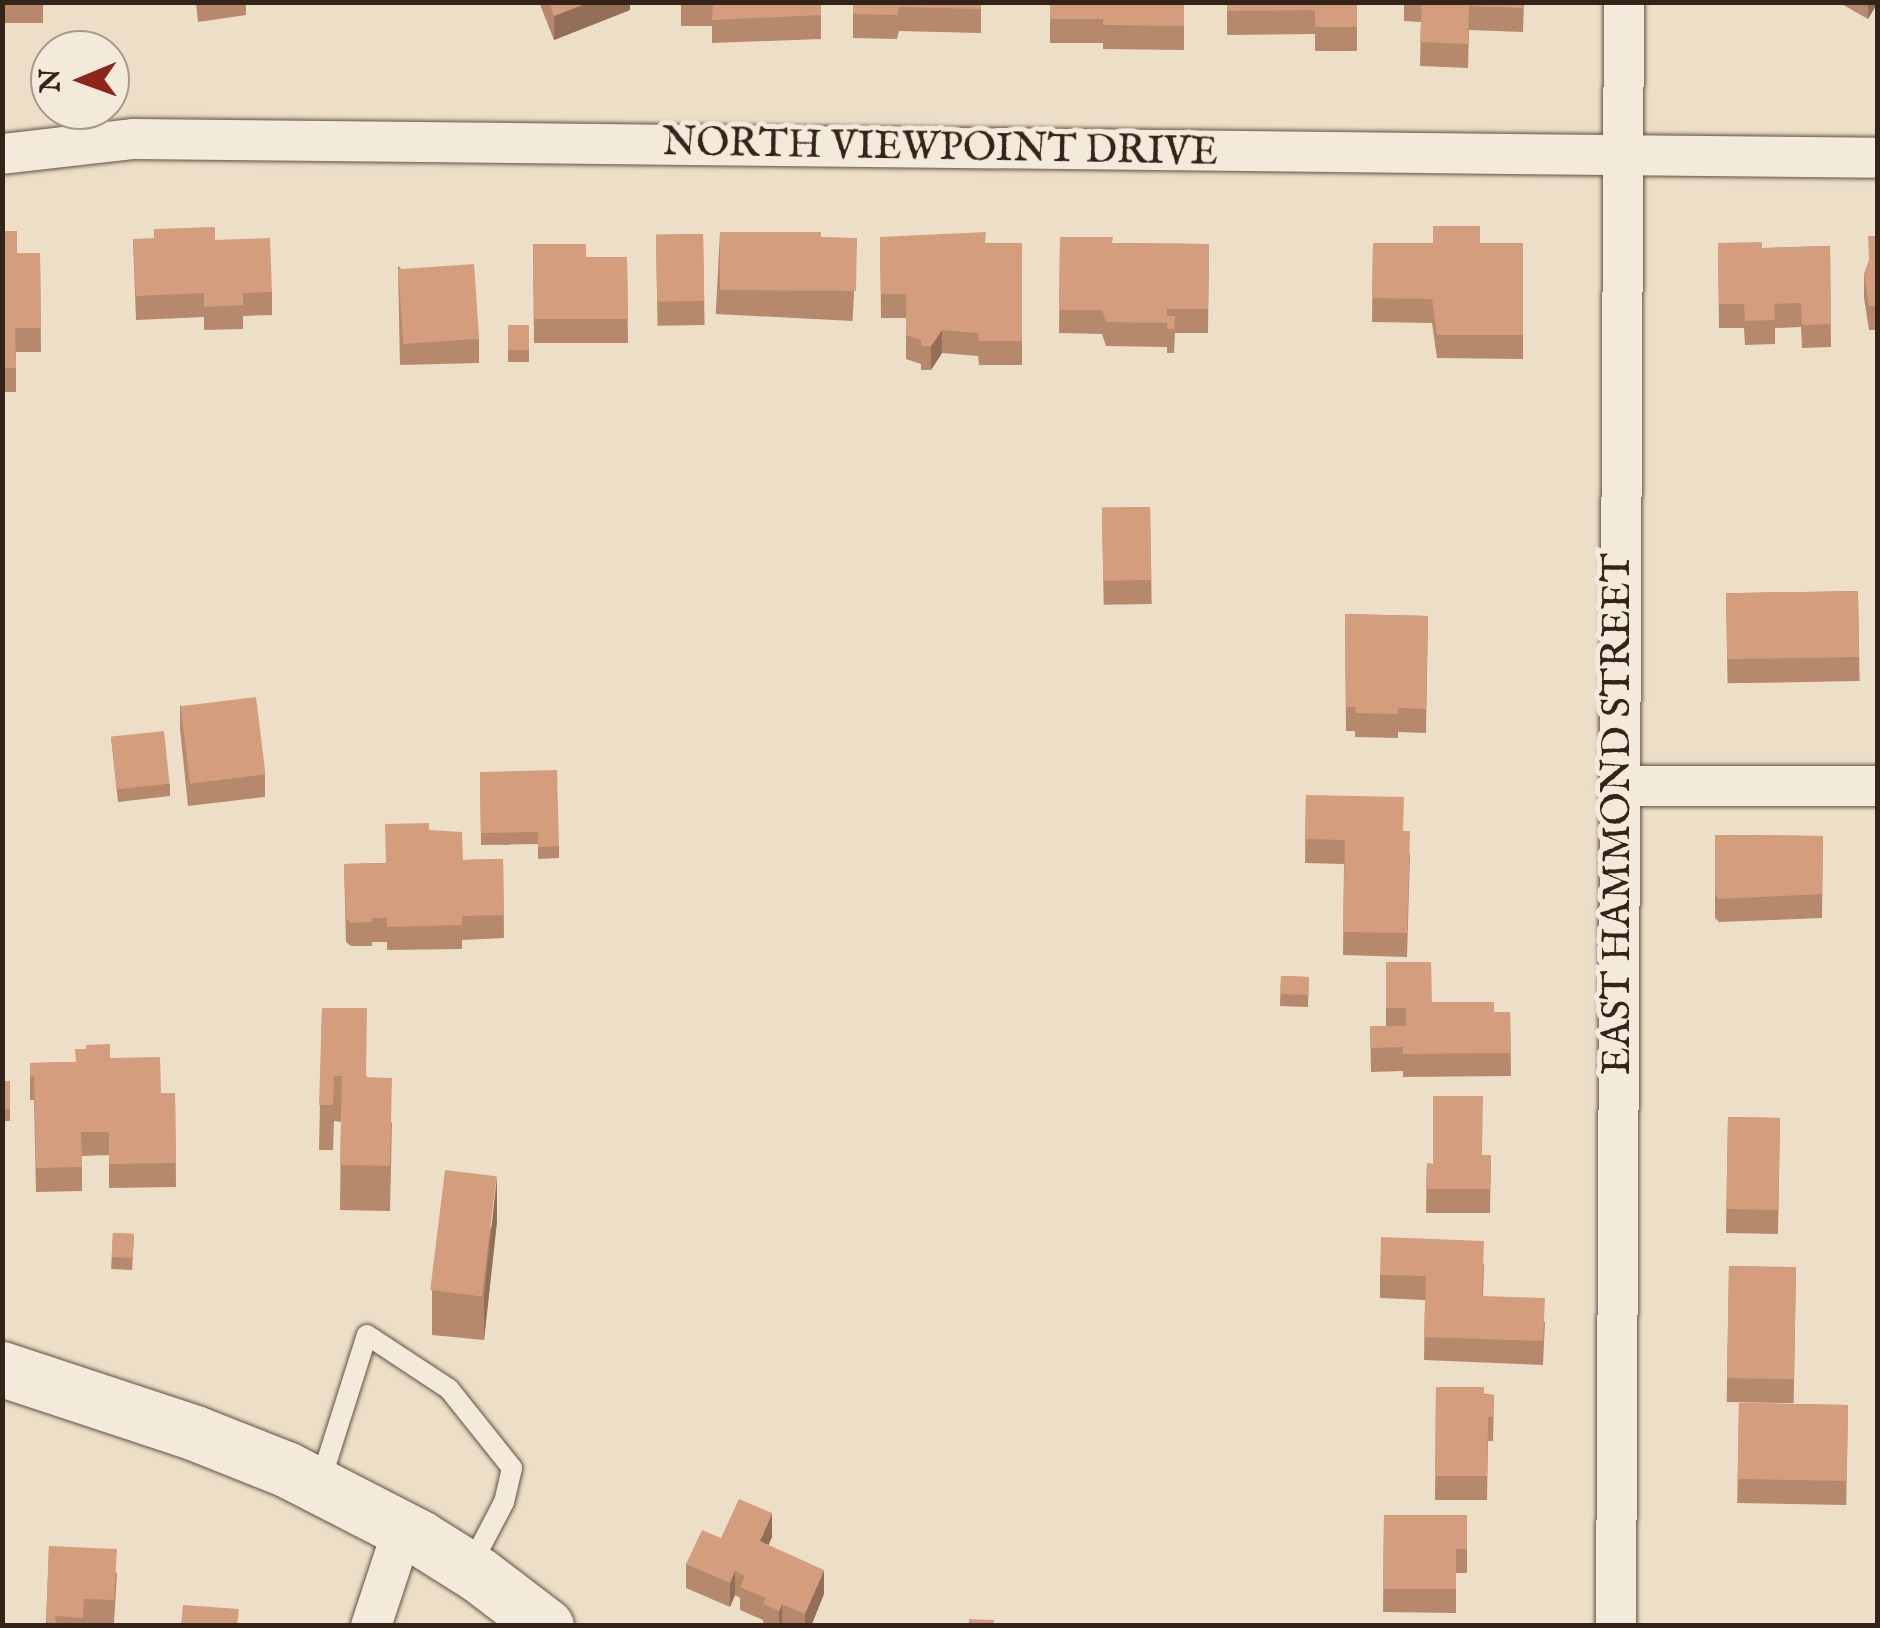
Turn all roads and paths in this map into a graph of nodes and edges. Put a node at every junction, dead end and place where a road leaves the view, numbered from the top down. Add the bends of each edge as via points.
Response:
1 (1624, 2) edge
2 (2, 154) edge
3 (1622, 157) junction
4 (1878, 158) edge
5 (1619, 786) junction
6 (1878, 786) edge
7 (2, 1370) edge
8 (319, 1486) junction
9 (403, 1529) junction
10 (469, 1569) junction
11 (372, 1626) edge
12 (546, 1626) edge
13 (1616, 1626) edge

1 - 3 street, EAST HAMMOND STREET
2 - 3 street, NORTH VIEWPOINT DRIVE via 134,139
3 - 4 street, NORTH VIEWPOINT DRIVE
3 - 5 street, EAST HAMMOND STREET
5 - 6 street
5 - 13 street, EAST HAMMOND STREET
7 - 8 main road via 196,1432
8 - 9 main road
8 - 10 lane via 368,1335 449,1388 512,1468 504,1502
9 - 10 main road
9 - 11 street
10 - 12 main road

